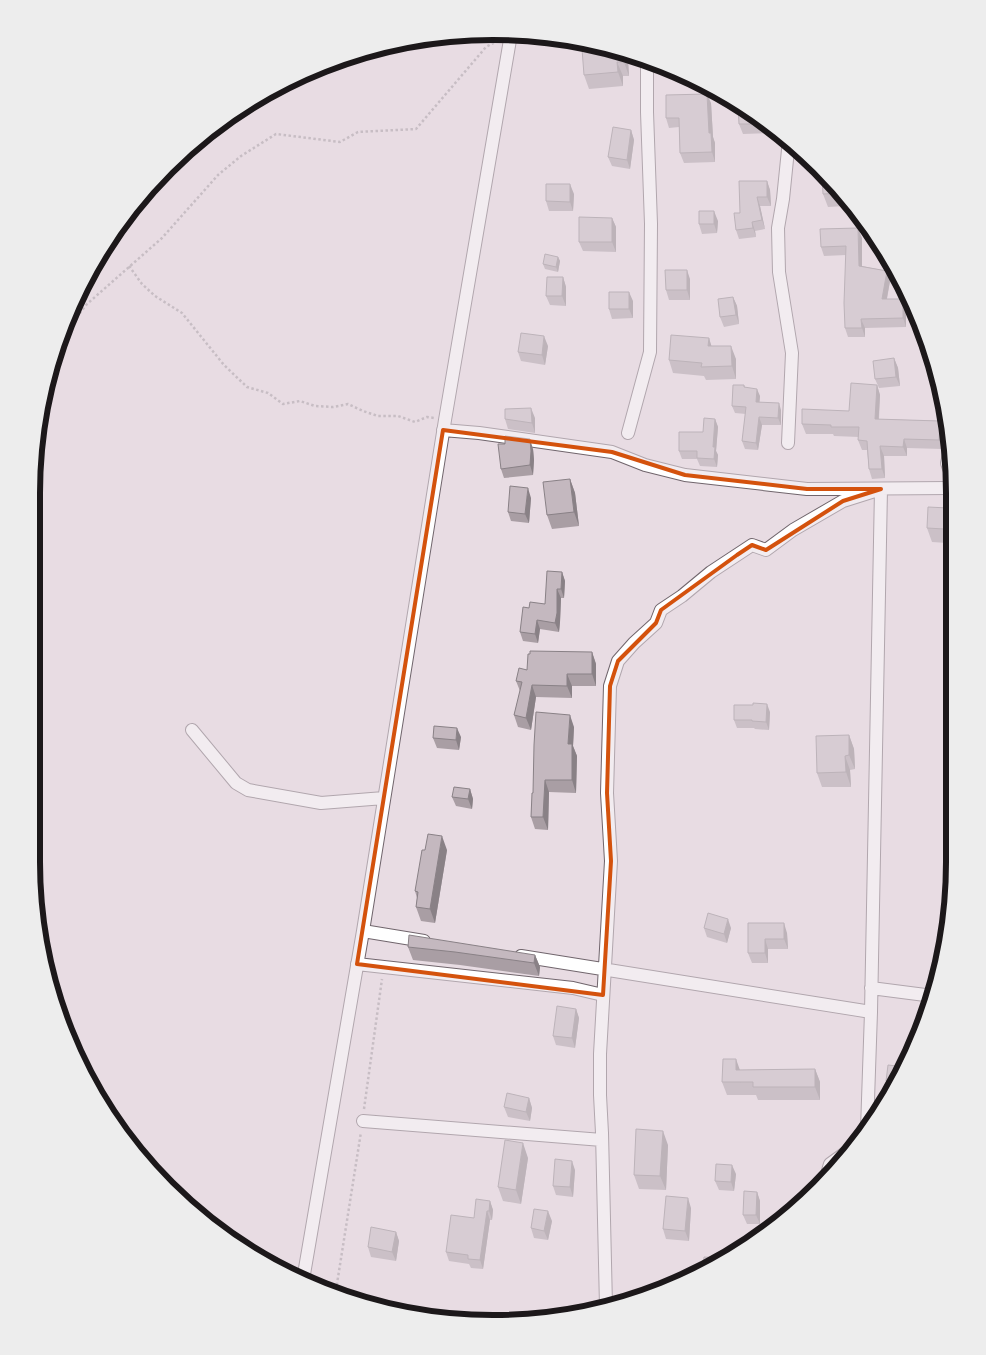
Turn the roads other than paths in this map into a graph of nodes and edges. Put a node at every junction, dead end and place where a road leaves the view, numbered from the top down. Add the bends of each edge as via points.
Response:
1 (505, 40) edge
2 (647, 67) edge
3 (788, 149) edge
4 (444, 425) junction
5 (628, 433) dead end
6 (788, 443) dead end
7 (946, 488) edge
8 (881, 489) junction
9 (192, 730) dead end
10 (384, 798) junction
11 (363, 931) junction
12 (440, 943) edge
13 (508, 954) edge
14 (357, 964) junction
15 (605, 970) junction
16 (871, 988) junction
17 (603, 995) junction
18 (926, 995) edge
19 (871, 1012) junction
20 (867, 1117) edge
21 (363, 1121) dead end
22 (602, 1140) junction
23 (304, 1273) edge
24 (607, 1301) edge

1 - 4 street
2 - 5 street via 650,352
3 - 6 street via 778,228 779,272 792,353
4 - 8 street via 612,452 685,475 807,489
4 - 10 street
7 - 8 street
8 - 15 street via 843,501 766,550 752,545 661,610 656,623 618,661 610,686 607,793 611,861
8 - 16 street
9 - 10 street via 236,783 248,790 321,803
10 - 11 street
11 - 12 street
11 - 14 street
13 - 15 street
14 - 17 street via 555,986
14 - 23 street
15 - 17 street
15 - 19 street
16 - 18 street
16 - 19 street
17 - 22 street via 600,1054
19 - 20 street
21 - 22 street
22 - 24 street

